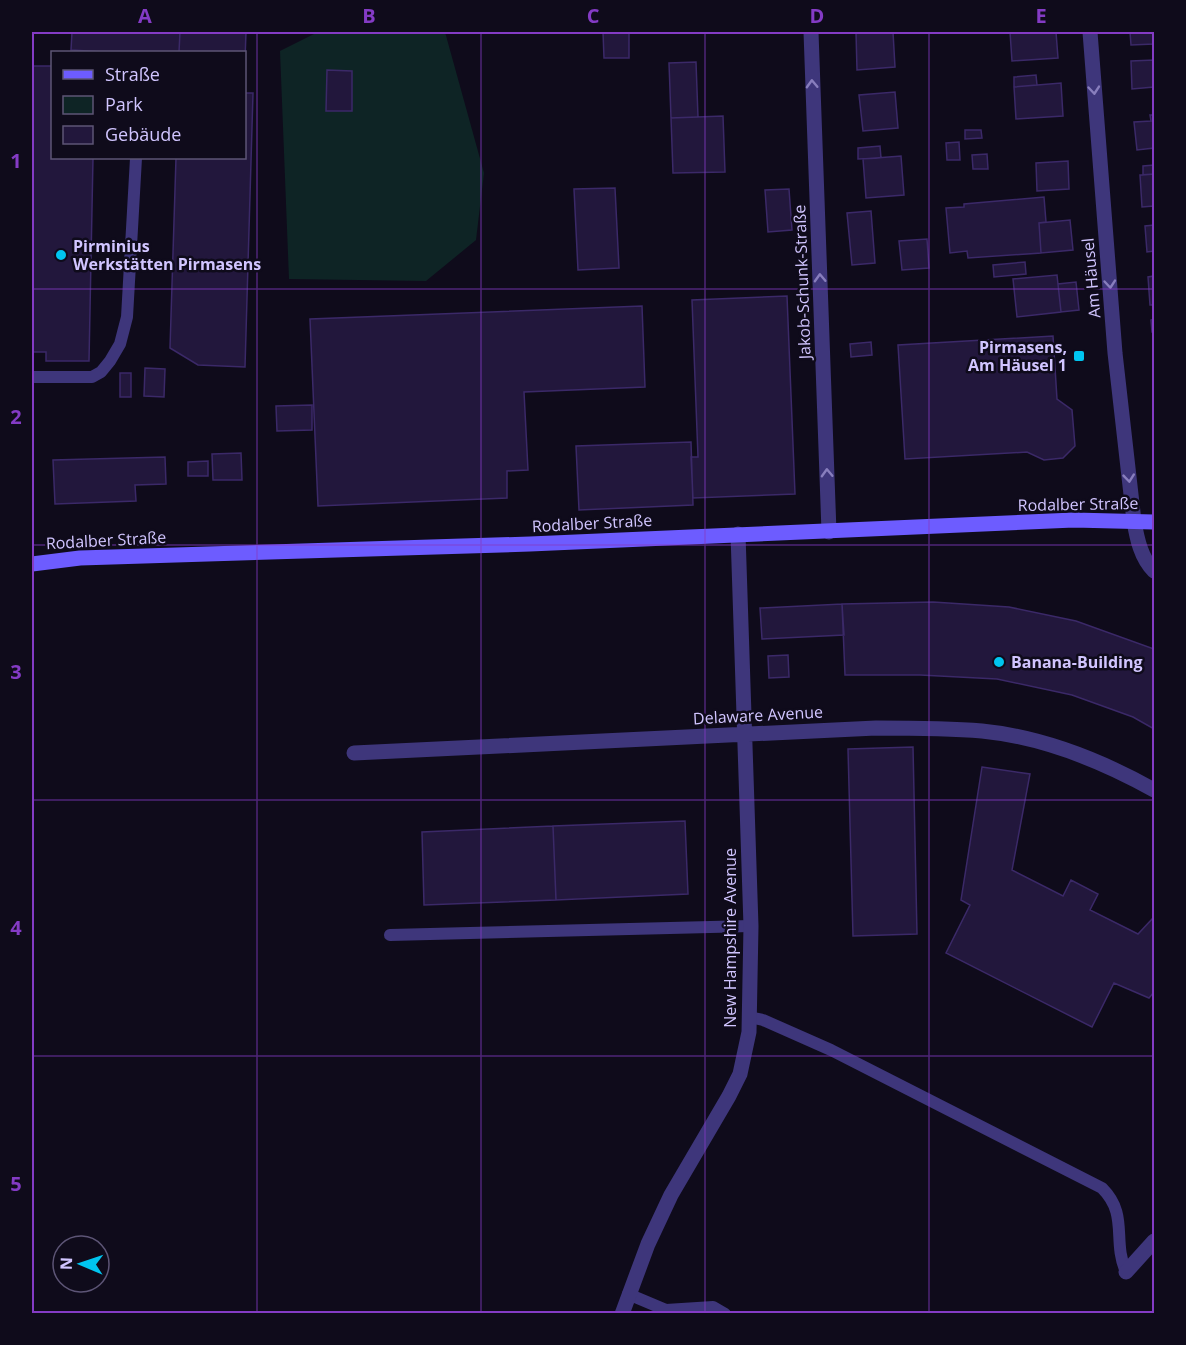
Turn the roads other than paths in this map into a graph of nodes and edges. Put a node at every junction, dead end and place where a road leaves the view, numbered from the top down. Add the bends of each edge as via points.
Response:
1 (810, 32) edge
2 (1090, 32) edge
3 (136, 159) edge
4 (32, 377) edge
5 (1134, 521) junction
6 (1155, 522) edge
7 (829, 532) junction
8 (738, 534) junction
9 (32, 564) edge
10 (1155, 571) edge
11 (746, 734) junction
12 (354, 753) dead end
13 (1155, 790) edge
14 (751, 926) junction
15 (390, 935) dead end
16 (749, 1017) junction
17 (1155, 1241) edge
18 (1126, 1272) joint
19 (628, 1294) junction
20 (668, 1312) edge
21 (622, 1314) edge
22 (725, 1314) edge

7 -> 1 street, Jakob-Schunk-Straße
2 -> 5 street, Am Häusel via 1115,353
3 - 4 lane via 127,317 120,344 101,372 92,377
5 - 6 main road, Rodalber Straße
5 - 7 main road, Rodalber Straße via 1074,520
5 - 10 street, Am Häusel via 1138,545
7 - 8 main road, Rodalber Straße
8 - 9 main road, Rodalber Straße via 80,558
8 - 11 street, New Hampshire Avenue
11 - 12 street, Delaware Avenue
11 - 13 street, Delaware Avenue via 876,728 984,731 1084,756
11 - 14 street, New Hampshire Avenue
14 - 15 lane
14 - 16 street, New Hampshire Avenue
16 - 18 lane via 831,1050 1102,1188 1112,1198 1118,1215 1119,1252
16 - 19 street, New Hampshire Avenue via 740,1074 671,1195
17 - 18 street
19 - 20 lane
19 - 21 street, New Hampshire Avenue
20 - 22 lane via 713,1307

